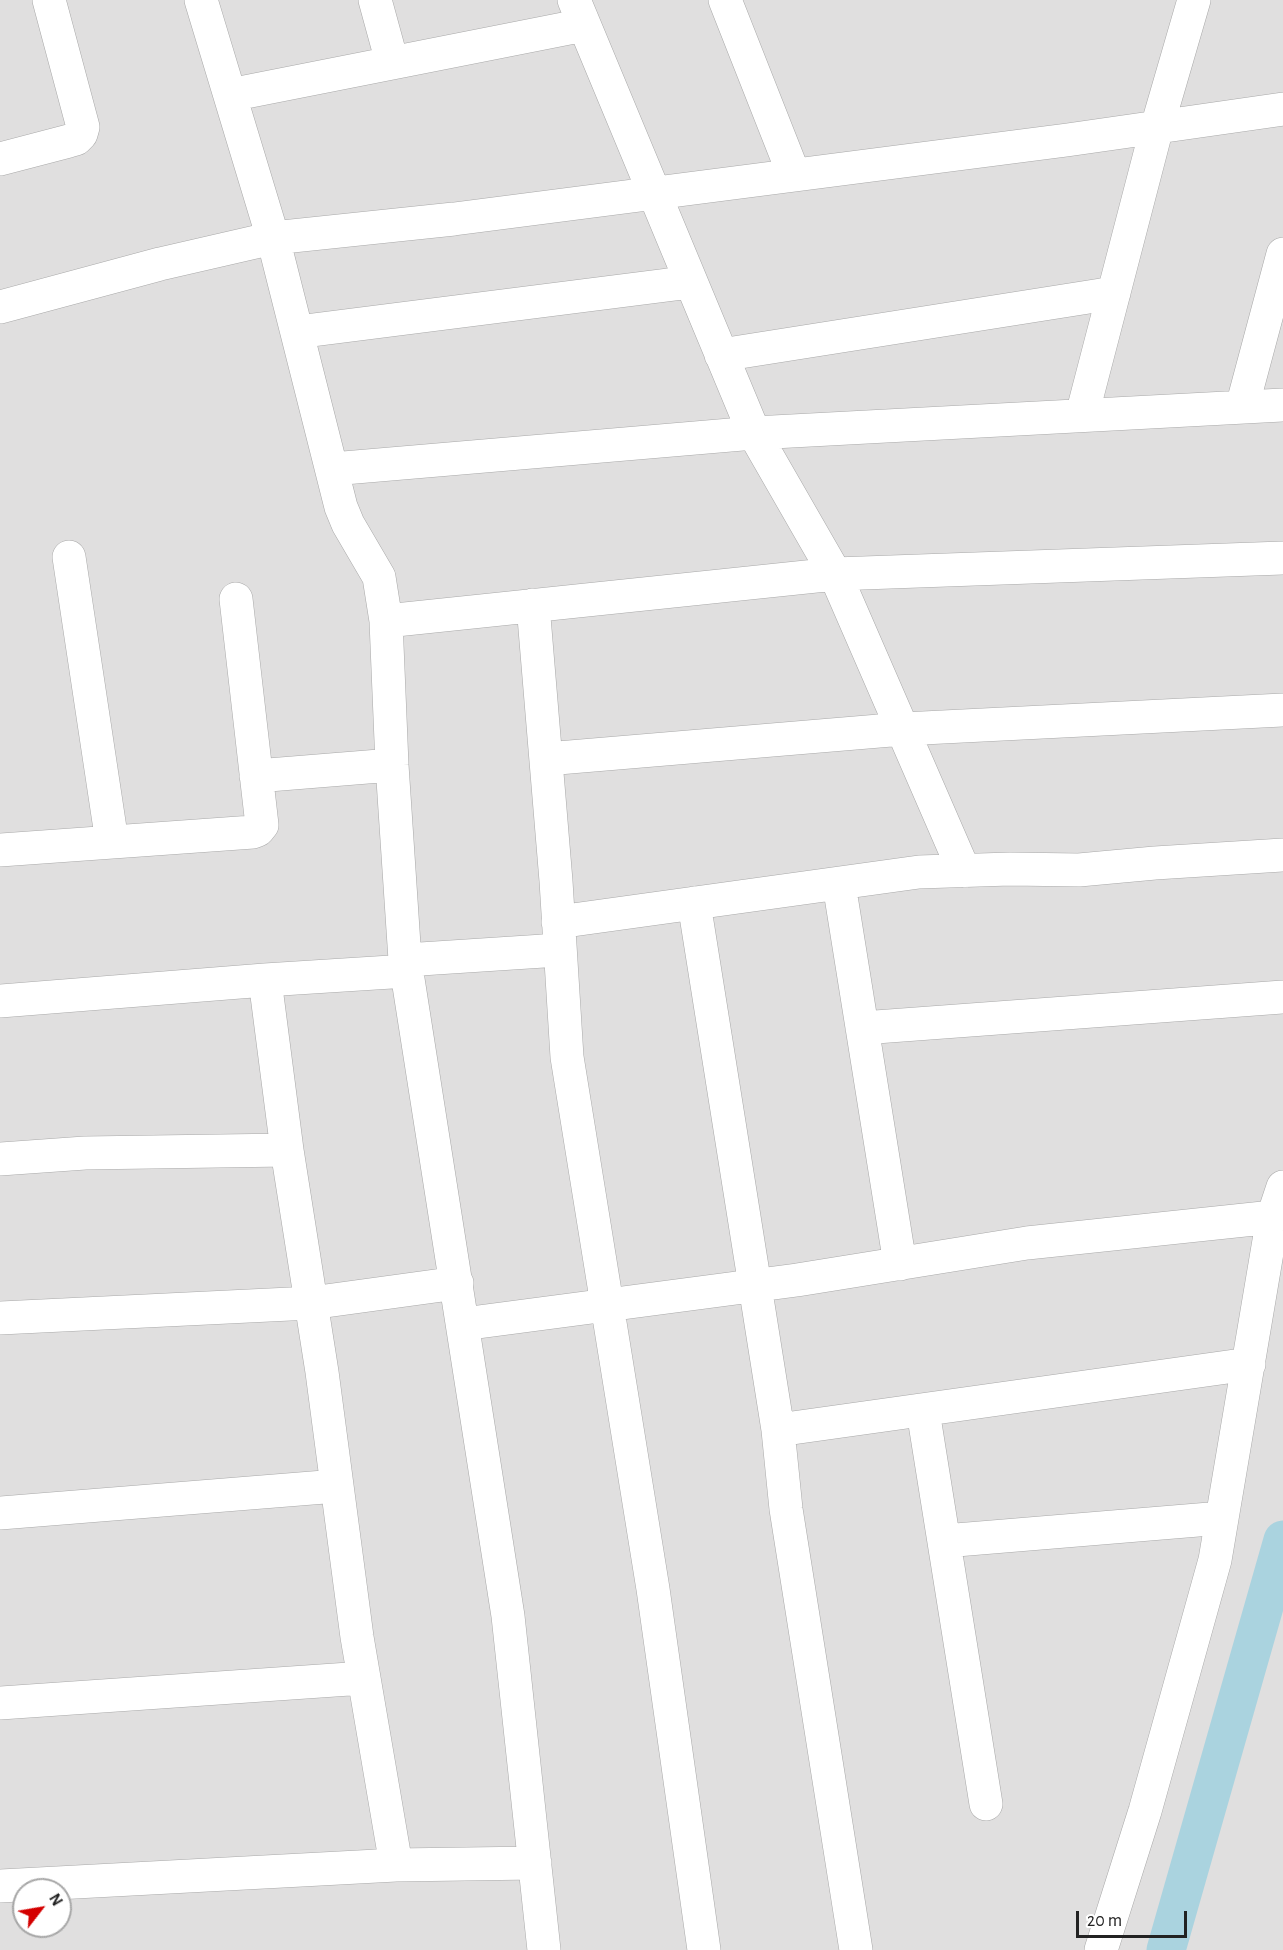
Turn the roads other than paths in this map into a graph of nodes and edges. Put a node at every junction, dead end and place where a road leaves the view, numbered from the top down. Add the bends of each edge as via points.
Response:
1 (50, 0) edge
2 (201, 0) edge
3 (375, 0) edge
4 (725, 0) edge
5 (1194, 0) edge
6 (579, 12) edge
7 (392, 63) junction
8 (230, 95) junction
9 (1283, 109) edge
10 (1157, 127) junction
11 (0, 159) edge
12 (794, 175) junction
13 (654, 193) junction
14 (273, 238) junction
15 (1283, 254) edge
16 (691, 282) junction
17 (1114, 293) junction
18 (0, 307) edge
19 (297, 332) junction
20 (721, 355) junction
21 (1283, 405) edge
22 (1242, 406) junction
23 (1082, 415) junction
24 (754, 433) junction
25 (332, 469) junction
26 (69, 557) dead end
27 (1283, 558) edge
28 (835, 574) junction
29 (236, 599) dead end
30 (533, 605) junction
31 (386, 621) junction
32 (1283, 710) edge
33 (903, 729) junction
34 (546, 759) junction
35 (392, 765) junction
36 (256, 776) junction
37 (112, 842) junction
38 (0, 850) edge
39 (1283, 855) edge
40 (964, 871) junction
41 (839, 884) junction
42 (694, 903) junction
43 (559, 936) junction
44 (406, 965) junction
45 (264, 980) junction
46 (1283, 997) edge
47 (0, 1001) edge
48 (862, 1028) junction
49 (287, 1150) junction
50 (0, 1159) edge
51 (1278, 1202) edge
52 (900, 1264) junction
53 (457, 1283) junction
54 (754, 1286) junction
55 (311, 1303) junction
56 (608, 1305) junction
57 (0, 1318) edge
58 (463, 1324) junction
59 (1249, 1364) junction
60 (922, 1411) junction
61 (778, 1430) junction
62 (337, 1486) junction
63 (0, 1513) edge
64 (1222, 1518) junction
65 (944, 1541) junction
66 (364, 1678) junction
67 (0, 1703) edge
68 (986, 1804) dead end
69 (535, 1863) junction
70 (396, 1865) junction
71 (0, 1886) edge
72 (544, 1950) edge
73 (704, 1950) edge
74 (856, 1950) edge
75 (1101, 1950) edge

1 - 11 street via 83,127 81,134 76,139
2 - 8 street
3 - 7 street
4 - 12 street
5 - 10 street
6 - 7 street
6 - 13 street
7 - 8 street
8 - 14 street
9 - 10 street
10 - 12 street
10 - 17 street
12 - 13 street
13 - 14 street
13 - 16 street
14 - 18 street
14 - 19 street
15 - 22 street
16 - 19 street
16 - 20 street
17 - 20 street
17 - 23 street
19 - 25 street
20 - 24 street
21 - 22 street
22 - 23 street
23 - 24 street
24 - 25 street
24 - 28 street
25 - 31 street via 348,524 379,577
26 - 37 street
27 - 28 street
28 - 30 street
28 - 33 street
29 - 36 street
30 - 31 street
30 - 34 street
31 - 35 street
32 - 33 street
33 - 34 street
33 - 40 street
34 - 43 street
35 - 36 street
35 - 44 street
36 - 37 street via 261,825 258,830
37 - 38 street
39 - 40 street via 1079,870
40 - 41 street via 919,872
41 - 42 street
41 - 48 street
42 - 43 street
42 - 54 street
43 - 44 street
43 - 56 street via 567,1057
44 - 45 street
44 - 53 street
45 - 47 street
45 - 49 street
46 - 48 street
48 - 52 street
49 - 50 street via 85,1153
49 - 55 street
51 - 52 street
51 - 59 street
52 - 54 street
53 - 55 street
53 - 58 street
54 - 56 street
54 - 61 street
55 - 57 street
55 - 62 street
56 - 58 street
56 - 73 street
58 - 69 street via 508,1616
59 - 60 street
59 - 64 street
60 - 61 street
60 - 65 street
61 - 74 street via 786,1509
62 - 63 street
62 - 66 street
64 - 65 street
64 - 75 street via 1215,1560
65 - 68 street
66 - 67 street
66 - 70 street
69 - 70 street
69 - 72 street
70 - 71 street

